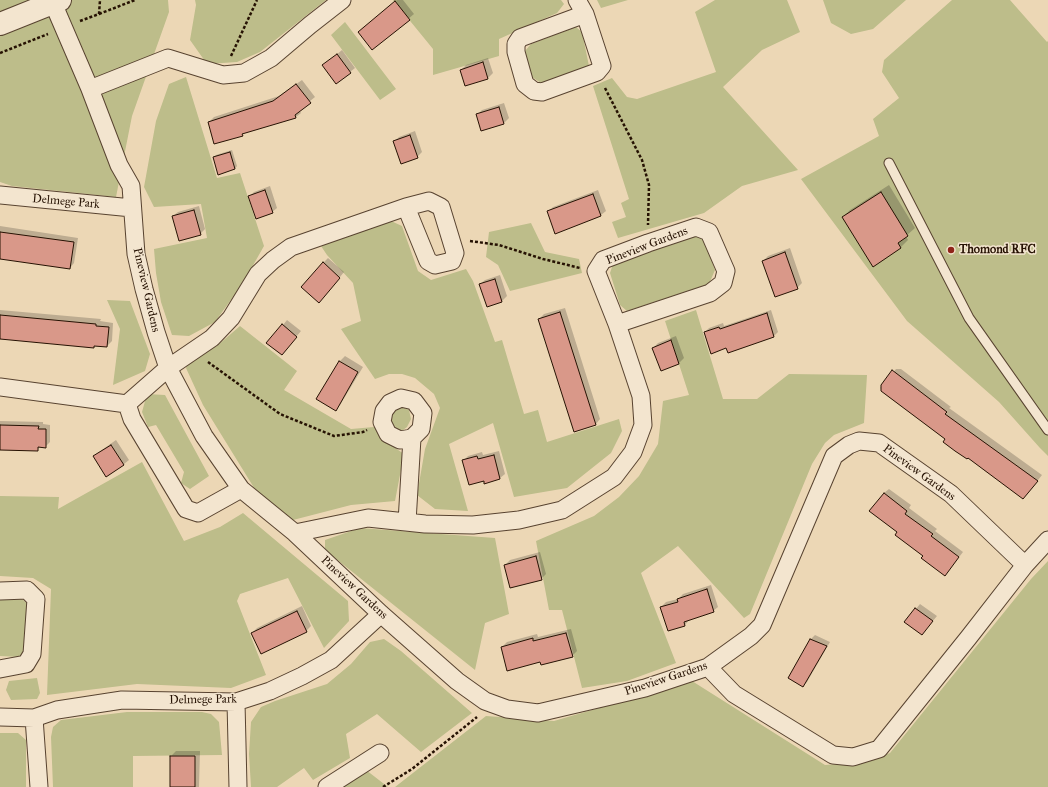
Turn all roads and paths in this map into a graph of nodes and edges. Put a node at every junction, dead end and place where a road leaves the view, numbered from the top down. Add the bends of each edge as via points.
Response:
1 (135, 0) edge
2 (257, 0) edge
3 (342, 0) edge
4 (56, 2) edge
5 (581, 7) edge
6 (99, 14) dead end
7 (0, 24) edge
8 (597, 72) junction
9 (222, 76) junction
10 (90, 89) junction
11 (889, 163) dead end
12 (0, 195) edge
13 (406, 207) junction
14 (132, 208) junction
15 (450, 238) junction
16 (648, 243) junction
17 (596, 271) junction
18 (617, 324) junction
19 (194, 350) junction
20 (168, 368) junction
21 (0, 387) edge
22 (128, 404) junction
23 (382, 422) junction
24 (1048, 430) edge
25 (412, 438) junction
26 (241, 489) junction
27 (407, 522) junction
28 (295, 534) junction
29 (1048, 540) edge
30 (1025, 565) junction
31 (0, 591) edge
32 (381, 614) junction
33 (708, 667) junction
34 (0, 669) edge
35 (485, 701) junction
36 (236, 702) junction
37 (0, 717) edge
38 (34, 718) junction
39 (380, 753) dead end
40 (39, 787) edge
41 (238, 787) edge
42 (327, 787) edge
43 (383, 787) edge

1 - 6 path
2 - 9 path
3 - 9 street via 271,58 244,73
4 - 7 street
4 - 10 street
5 - 8 street via 602,66
5 - 8 street via 520,38 516,44 516,52 525,84 534,91 542,92
8 - 16 path via 642,160 649,185
9 - 10 street via 168,58
10 - 14 street, Pineview Gardens via 131,186
11 - 24 lane via 969,318
12 - 14 street, Delmege Park
13 - 15 street via 429,201 441,207
13 - 15 street via 428,261 436,265 452,261 455,253
13 - 19 street via 291,247 258,274 231,318 212,338
14 - 20 street, Pineview Gardens via 136,254 144,290
15 - 17 path via 499,245
16 - 17 street, Pineview Gardens via 603,260
16 - 18 street, Pineview Gardens via 696,227 709,232 726,270 723,283 710,293
17 - 18 street, Pineview Gardens
18 - 27 street, Pineview Gardens via 641,396 643,425 633,452 614,477 562,510 519,520 473,526
19 - 20 street
19 - 23 path via 280,414 334,436 363,432
20 - 22 street
20 - 26 street, Pineview Gardens via 204,436
21 - 22 street
22 - 26 street via 132,419 186,509 198,513
23 - 25 street via 388,434 400,440
23 - 25 street via 384,411 390,403 401,398 414,401 423,414 421,429
25 - 27 street
26 - 28 street, Pineview Gardens
27 - 28 street, Pineview Gardens via 368,518
28 - 32 street, Pineview Gardens
29 - 30 street
30 - 33 street via 879,749 853,757 833,755 734,694
30 - 33 street, Pineview Gardens via 951,494 879,443 859,441 834,456 762,625
31 - 34 street via 27,590 36,599 32,654 26,664
32 - 35 street, Pineview Gardens via 457,681
32 - 36 street, Delmege Park via 331,660 276,688
33 - 35 street, Pineview Gardens via 645,688 538,713 507,709
35 - 43 path via 477,717 412,769
36 - 38 street, Delmege Park via 122,700 57,710
36 - 41 street
37 - 38 street, Delmege Park
38 - 40 street
39 - 42 street

